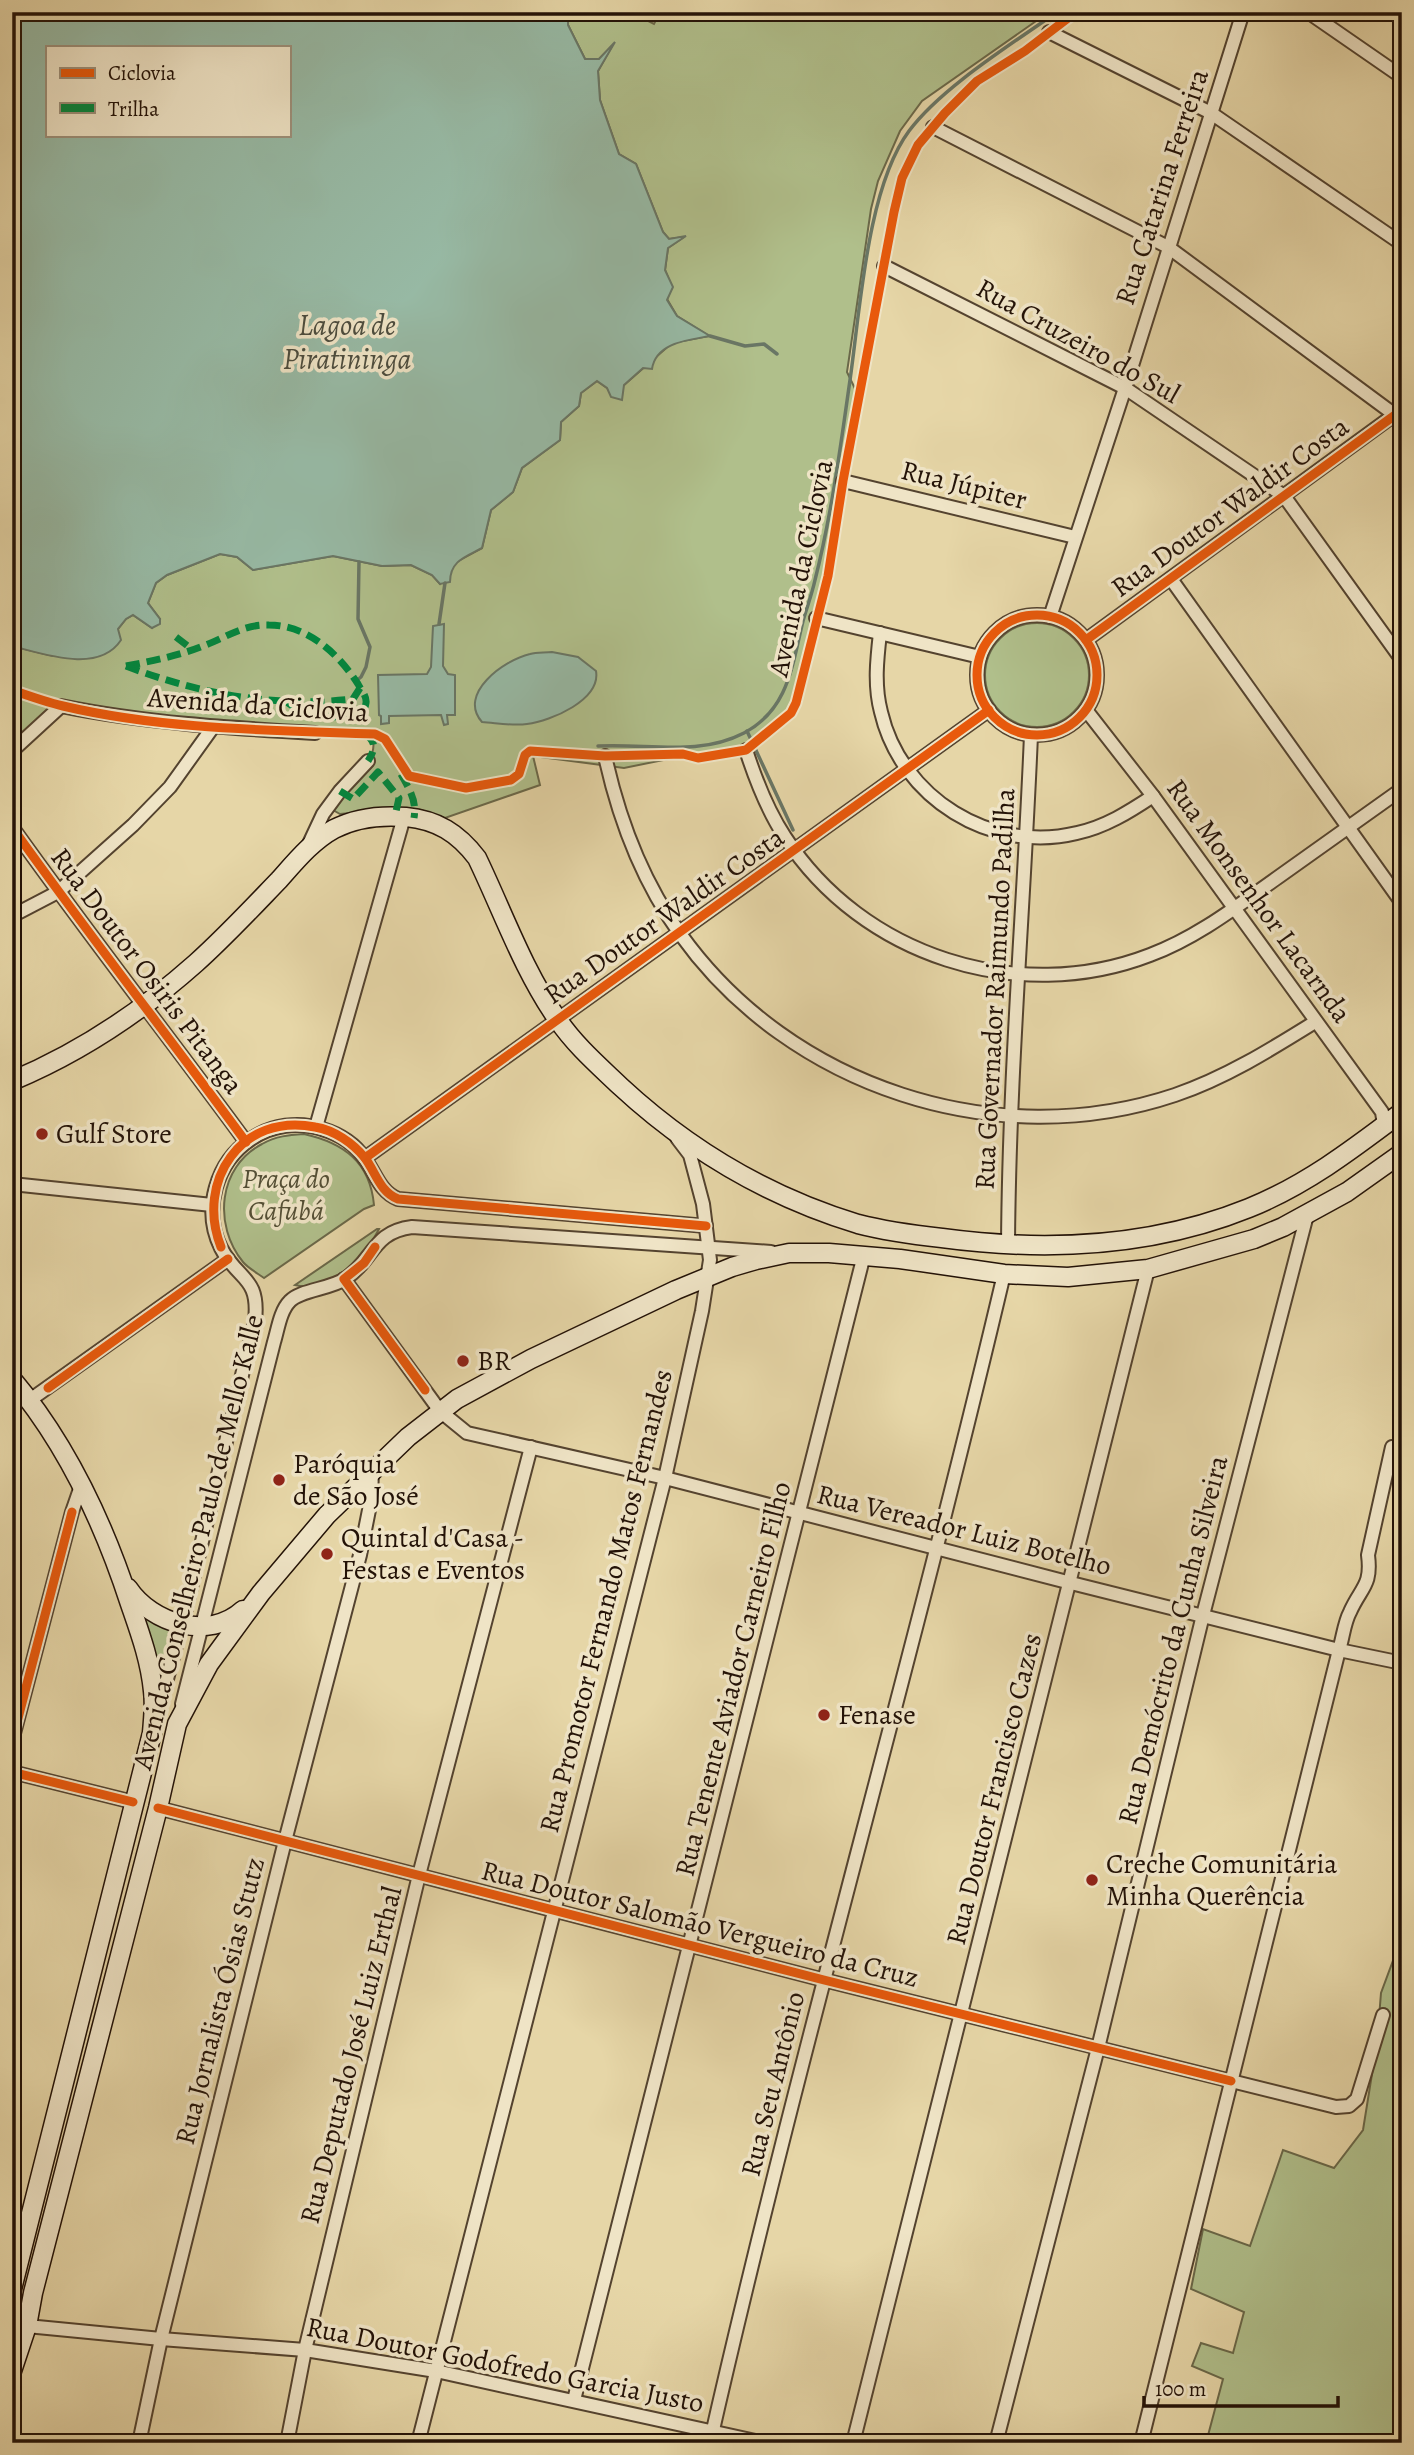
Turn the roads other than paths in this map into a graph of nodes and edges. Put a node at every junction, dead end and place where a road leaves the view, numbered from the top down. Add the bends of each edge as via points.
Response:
1 (1243, 12) edge
2 (1308, 12) edge
3 (1049, 32) dead end
4 (1402, 77) edge
5 (1212, 113) junction
6 (933, 127) dead end
7 (1402, 244) edge
8 (1168, 247) junction
9 (884, 266) dead end
10 (1125, 388) junction
11 (1400, 416) edge
12 (843, 481) dead end
13 (1284, 496) junction
14 (1075, 537) junction
15 (1171, 579) junction
16 (1049, 617) junction
17 (816, 618) dead end
18 (880, 633) junction
19 (1086, 640) junction
20 (980, 657) junction
21 (1402, 660) edge
22 (989, 710) junction
23 (1086, 710) junction
24 (213, 727) junction
25 (315, 733) dead end
26 (1031, 734) junction
27 (746, 750) dead end
28 (12, 751) edge
29 (606, 756) dead end
30 (368, 761) dead end
31 (907, 770) junction
32 (1402, 789) edge
33 (1153, 796) junction
34 (404, 817) junction
35 (12, 827) edge
36 (1348, 827) junction
37 (1027, 837) junction
38 (306, 850) junction
39 (795, 851) junction
40 (58, 892) junction
41 (1402, 903) edge
42 (1234, 909) junction
43 (12, 916) edge
44 (680, 933) junction
45 (1018, 975) junction
46 (144, 1003) junction
47 (558, 1020) junction
48 (1315, 1022) junction
49 (12, 1081) edge
50 (1402, 1112) edge
51 (1012, 1116) junction
52 (1384, 1125) junction
53 (316, 1127) junction
54 (671, 1130) junction
55 (246, 1142) junction
56 (1402, 1153) edge
57 (365, 1158) junction
58 (12, 1184) edge
59 (212, 1205) junction
60 (1307, 1215) junction
61 (706, 1226) junction
62 (1008, 1246) junction
63 (709, 1248) junction
64 (789, 1253) junction
65 (864, 1255) junction
66 (228, 1259) junction
67 (1149, 1269) junction
68 (1004, 1274) junction
69 (707, 1278) junction
70 (344, 1279) junction
71 (12, 1378) edge
72 (30, 1401) junction
73 (440, 1411) junction
74 (531, 1447) junction
75 (1392, 1447) dead end
76 (372, 1469) junction
77 (665, 1478) junction
78 (81, 1486) junction
79 (800, 1513) junction
80 (937, 1547) junction
81 (123, 1581) junction
82 (1071, 1583) junction
83 (261, 1593) junction
84 (1203, 1615) junction
85 (182, 1623) junction
86 (201, 1628) junction
87 (1339, 1650) junction
88 (1402, 1663) edge
89 (177, 1724) junction
90 (152, 1733) junction
91 (12, 1741) edge
92 (12, 1772) edge
93 (133, 1802) junction
94 (158, 1808) junction
95 (285, 1841) junction
96 (419, 1875) junction
97 (554, 1910) junction
98 (691, 1944) junction
99 (824, 1980) junction
100 (962, 2014) junction
101 (1383, 2015) dead end
102 (1098, 2048) junction
103 (1231, 2081) junction
104 (12, 2289) edge
105 (27, 2326) junction
106 (161, 2339) junction
107 (305, 2350) junction
108 (12, 2371) edge
109 (436, 2371) junction
110 (574, 2400) junction
111 (712, 2436) edge
112 (139, 2443) edge
113 (287, 2443) edge
114 (418, 2443) edge
115 (764, 2443) edge
116 (853, 2443) edge
117 (996, 2443) edge
118 (1141, 2443) edge

1 - 5 street, Rua Catarina Ferreira
2 - 4 street
3 - 5 street
5 - 7 street
5 - 8 street, Rua Catarina Ferreira
6 - 8 street
8 - 10 street, Rua Catarina Ferreira
8 - 11 street
9 - 10 street, Rua Cruzeiro do Sul
10 - 13 street, Rua Cruzeiro do Sul
10 - 14 street, Rua Catarina Ferreira
11 - 13 street, Rua Doutor Waldir Costa
12 - 14 street, Rua Júpiter
13 - 15 street, Rua Doutor Waldir Costa
13 - 21 street, Rua Cruzeiro do Sul
14 - 16 street, Rua Catarina Ferreira
15 - 19 street, Rua Doutor Waldir Costa
15 - 36 street
16 - 19 street via 1072,626
16 - 20 street via 1032,616 1007,624
17 - 18 street
18 - 20 street
18 - 31 street via 876,671 881,713
19 - 23 street via 1097,675
20 - 22 street via 978,681
22 - 26 street via 1007,727
22 - 31 street, Rua Doutor Waldir Costa
23 - 26 street via 1062,730
23 - 33 street, Rua Monsenhor Lacarnda
24 - 25 street, Avenida da Ciclovia
24 - 28 street, Avenida da Ciclovia via 61,706
24 - 40 street via 170,788
26 - 37 street, Rua Governador Raimundo Padilha
27 - 39 street via 762,795
29 - 44 street via 626,831 643,872
30 - 38 street via 323,814
31 - 37 street via 953,813 991,830
31 - 39 street, Rua Doutor Waldir Costa
32 - 36 street
33 - 37 street via 1096,828
33 - 42 street, Rua Monsenhor Lacarnda
34 - 38 main road via 376,816 352,822
34 - 47 main road via 433,821 468,846
34 - 53 street
35 - 40 street, Rua Doutor Osiris Pitanga
36 - 41 street
36 - 42 street
37 - 45 street, Rua Governador Raimundo Padilha
38 - 46 main road via 214,946
39 - 44 street, Rua Doutor Waldir Costa
39 - 45 street via 845,905 903,943 965,966
40 - 43 street
40 - 46 street, Rua Doutor Osiris Pitanga
42 - 45 street via 1179,943 1120,965 1058,975
42 - 48 street, Rua Monsenhor Lacarnda
44 - 47 street, Rua Doutor Waldir Costa
44 - 51 street via 753,1013 827,1064 910,1098 962,1111
45 - 51 street, Rua Governador Raimundo Padilha
46 - 49 main road via 60,1059
46 - 55 street, Rua Doutor Osiris Pitanga
47 - 54 main road via 596,1064
47 - 57 street, Rua Doutor Waldir Costa
48 - 51 street via 1223,1076 1174,1095 1122,1109 1069,1116
48 - 52 street, Rua Monsenhor Lacarnda via 1382,1112
50 - 52 main road
51 - 62 street, Rua Governador Raimundo Padilha
52 - 62 main road via 1308,1180 1247,1209 1191,1227 1107,1244
53 - 55 street via 284,1126
53 - 57 street via 348,1142
54 - 61 street, Rua Promotor Fernando Matos Fernandes via 690,1155
54 - 62 main road via 752,1180 859,1224
55 - 59 street via 219,1175
56 - 60 main road
57 - 61 street via 386,1192 406,1200
58 - 59 street
59 - 66 street via 216,1235
60 - 67 main road via 1254,1240
60 - 84 street, Rua Demócrito da Cunha Silveira
61 - 63 street, Rua Promotor Fernando Matos Fernandes
63 - 64 street
63 - 69 street, Rua Promotor Fernando Matos Fernandes
63 - 70 street via 412,1227 383,1237 364,1263
64 - 65 main road
64 - 69 main road
65 - 68 main road
65 - 79 street, Rua Tenente Aviador Carneiro Filho
66 - 72 street
66 - 85 street, Avenida Conselheiro Paulo de Mello Kalle via 253,1287 255,1321
67 - 68 main road via 1068,1277
67 - 82 street, Rua Doutor Francisco Cazes
68 - 80 street, Rua Seu Antônio
69 - 73 main road via 500,1374
69 - 77 street, Rua Promotor Fernando Matos Fernandes
70 - 73 street, Rua Vereador Luiz Botelho
70 - 86 street, Avenida Conselheiro Paulo de Mello Kalle via 294,1298 283,1311
71 - 72 main road
72 - 78 main road
73 - 74 street, Rua Vereador Luiz Botelho via 467,1433
73 - 76 main road
74 - 77 street, Rua Vereador Luiz Botelho
74 - 96 street, Rua Deputado José Luiz Erthal
75 - 87 street via 1368,1555 1367,1584 1350,1611
76 - 83 main road
76 - 95 street, Rua Jornalista Ósias Stutz via 360,1555
77 - 79 street, Rua Vereador Luiz Botelho
77 - 97 street, Rua Promotor Fernando Matos Fernandes
78 - 81 main road
78 - 91 street
79 - 80 street, Rua Vereador Luiz Botelho
79 - 98 street, Rua Tenente Aviador Carneiro Filho
80 - 82 street, Rua Vereador Luiz Botelho
80 - 99 street, Rua Seu Antônio
81 - 85 main road via 150,1610
81 - 90 main road via 151,1675
82 - 84 street, Rua Vereador Luiz Botelho
82 - 100 street, Rua Doutor Francisco Cazes
83 - 86 main road via 232,1618
83 - 89 main road via 209,1664
84 - 87 street, Rua Vereador Luiz Botelho
84 - 102 street, Rua Demócrito da Cunha Silveira
85 - 86 main road
85 - 90 street, Avenida Conselheiro Paulo de Mello Kalle
86 - 89 street, Avenida Conselheiro Paulo de Mello Kalle
87 - 88 street, Rua Vereador Luiz Botelho
87 - 103 street
89 - 94 main road, Avenida Conselheiro Paulo de Mello Kalle
90 - 93 main road, Avenida Conselheiro Paulo de Mello Kalle
92 - 93 street
93 - 104 main road, Avenida Conselheiro Paulo de Mello Kalle
94 - 95 street, Rua Doutor Salomão Vergueiro da Cruz
94 - 105 main road, Avenida Conselheiro Paulo de Mello Kalle
95 - 96 street, Rua Doutor Salomão Vergueiro da Cruz
95 - 106 street, Rua Jornalista Ósias Stutz
96 - 97 street, Rua Doutor Salomão Vergueiro da Cruz
96 - 107 street, Rua Deputado José Luiz Erthal
97 - 98 street, Rua Doutor Salomão Vergueiro da Cruz
97 - 109 street, Rua Promotor Fernando Matos Fernandes
98 - 99 street, Rua Doutor Salomão Vergueiro da Cruz
98 - 110 street, Rua Tenente Aviador Carneiro Filho
99 - 100 street, Rua Doutor Salomão Vergueiro da Cruz
99 - 111 street, Rua Seu Antônio
100 - 102 street, Rua Doutor Salomão Vergueiro da Cruz
100 - 116 street, Rua Doutor Francisco Cazes
101 - 103 street, Rua Doutor Salomão Vergueiro da Cruz via 1356,2099 1349,2106 1336,2107
102 - 103 street, Rua Doutor Salomão Vergueiro da Cruz
102 - 117 street, Rua Demócrito da Cunha Silveira
103 - 118 street
105 - 106 street, Rua Doutor Godofredo Garcia Justo
105 - 108 main road, Avenida Conselheiro Paulo de Mello Kalle
106 - 107 street, Rua Doutor Godofredo Garcia Justo
106 - 112 street, Rua Jornalista Ósias Stutz
107 - 109 street, Rua Doutor Godofredo Garcia Justo
107 - 113 street, Rua Deputado José Luiz Erthal
109 - 110 street, Rua Doutor Godofredo Garcia Justo
109 - 114 street, Rua Promotor Fernando Matos Fernandes
110 - 111 street, Rua Doutor Godofredo Garcia Justo
111 - 115 street, Rua Doutor Godofredo Garcia Justo

